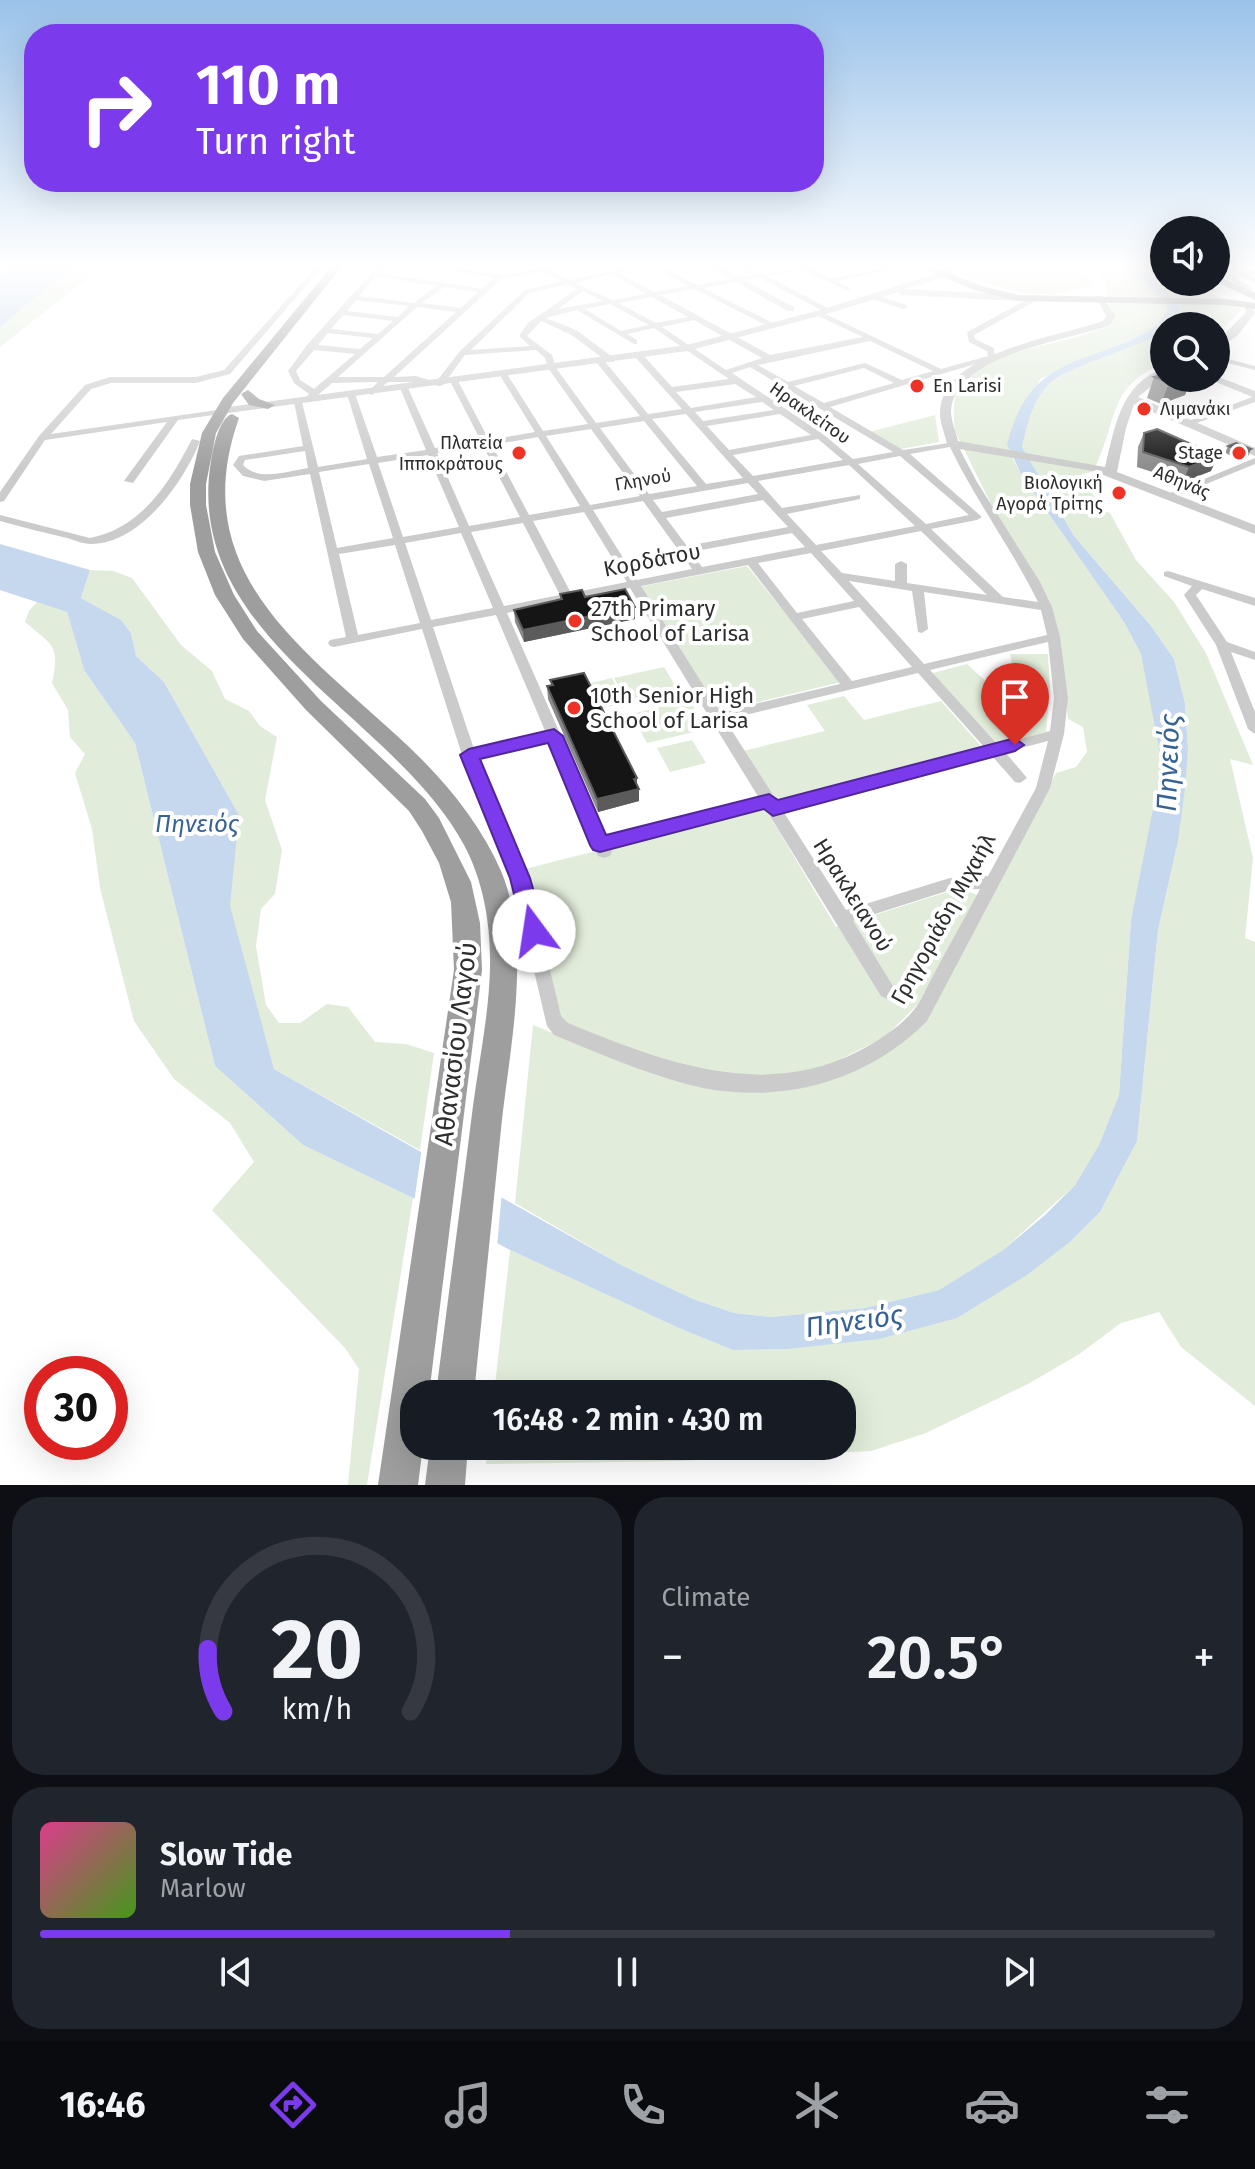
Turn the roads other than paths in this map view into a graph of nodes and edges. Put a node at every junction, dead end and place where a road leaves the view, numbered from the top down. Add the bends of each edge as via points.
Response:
1 (259, 335) edge
2 (286, 335) edge
3 (291, 335) edge
4 (322, 335) edge
5 (372, 335) edge
6 (434, 335) edge
7 (481, 335) edge
8 (526, 335) edge
9 (573, 335) edge
10 (625, 335) edge
11 (669, 335) edge
12 (729, 335) edge
13 (738, 335) edge
14 (866, 335) edge
15 (970, 335) edge
16 (1067, 335) edge
17 (380, 336) joint
18 (523, 336) joint
19 (732, 337) junction
20 (871, 338) junction
21 (634, 342) dead end
22 (310, 347) junction
23 (535, 348) junction
24 (687, 348) junction
25 (361, 352) junction
26 (463, 353) junction
27 (639, 356) junction
28 (769, 358) junction
29 (992, 358) junction
30 (605, 361) junction
31 (1230, 362) edge
32 (751, 364) junction
33 (552, 368) junction
34 (1255, 368) edge
35 (725, 373) junction
36 (943, 373) junction
37 (503, 374) junction
38 (386, 379) junction
39 (1150, 379) edge
40 (330, 380) junction
41 (454, 381) junction
42 (736, 381) junction
43 (437, 383) junction
44 (903, 384) junction
45 (788, 385) junction
46 (1230, 386) edge
47 (404, 388) junction
48 (670, 390) junction
49 (372, 392) junction
50 (351, 394) junction
51 (1255, 397) edge
52 (306, 398) junction
53 (1131, 398) junction
54 (763, 399) junction
55 (235, 404) junction
56 (268, 405) joint
57 (823, 406) junction
58 (688, 410) junction
59 (782, 411) junction
60 (646, 417) junction
61 (174, 419) junction
62 (1188, 423) junction
63 (701, 424) junction
64 (594, 425) junction
65 (540, 433) junction
66 (820, 436) junction
67 (42, 438) junction
68 (195, 441) dead end
69 (486, 441) junction
70 (956, 444) junction
71 (309, 448) junction
72 (431, 450) junction
73 (1255, 452) edge
74 (726, 453) junction
75 (902, 453) junction
76 (372, 459) junction
77 (1255, 461) edge
78 (851, 462) junction
79 (313, 468) junction
80 (1103, 470) junction
81 (750, 479) junction
82 (129, 481) dead end
83 (704, 488) junction
84 (766, 496) junction
85 (1168, 496) junction
86 (856, 497) dead end
87 (646, 498) junction
88 (0, 499) edge
89 (586, 508) junction
90 (780, 512) junction
91 (659, 516) junction
92 (0, 518) edge
93 (526, 519) junction
94 (922, 527) junction
95 (465, 529) junction
96 (795, 529) junction
97 (1255, 530) edge
98 (399, 541) junction
99 (813, 549) junction
100 (684, 550) junction
101 (333, 552) junction
102 (750, 561) junction
103 (901, 564) dead end
104 (699, 571) junction
105 (1168, 574) dead end
106 (837, 576) junction
107 (634, 584) junction
108 (1199, 585) junction
109 (901, 586) junction
110 (918, 588) junction
111 (567, 597) junction
112 (999, 600) junction
113 (1255, 602) edge
114 (862, 603) junction
115 (1046, 607) junction
116 (500, 610) junction
117 (795, 617) junction
118 (426, 624) junction
119 (922, 629) dead end
120 (1054, 637) junction
121 (353, 639) junction
122 (334, 643) dead end
123 (1222, 645) junction
124 (1255, 656) edge
125 (921, 669) junction
126 (849, 686) junction
127 (717, 717) junction
128 (1255, 729) edge
129 (1057, 734) junction
130 (554, 736) junction
131 (994, 750) junction
132 (469, 755) junction
133 (1020, 778) dead end
134 (771, 804) junction
135 (991, 882) junction
136 (842, 918) junction
137 (887, 991) dead end
138 (457, 1380) edge
139 (400, 1474) edge

1 - 67 street via 227,372 196,380 97,383 80,393
2 - 55 highway
3 - 55 highway
4 - 22 street
5 - 17 street
6 - 38 street
7 - 26 street
8 - 18 street
9 - 30 street
10 - 21 street
11 - 24 street, Ηρακλείτου
12 - 19 street
13 - 19 street
14 - 20 street
15 - 29 street via 991,350
16 - 29 street
17 - 25 street
18 - 23 street
19 - 24 street
19 - 28 street
20 - 28 street
20 - 36 street
22 - 25 street
22 - 52 street via 292,371
23 - 26 street
23 - 33 street via 549,357
24 - 27 street
24 - 35 street, Ηρακλείτου
25 - 40 street
26 - 43 street
27 - 30 street
27 - 48 street
28 - 32 street
29 - 36 street
29 - 70 street via 963,372 946,397 944,420
30 - 33 street
30 - 60 street
31 - 34 street
32 - 35 street
32 - 45 street
33 - 37 street
33 - 64 street
35 - 42 street, Ηρακλείτου
36 - 44 street
37 - 41 street
37 - 65 street, Ηρακλειανού
38 - 40 street
38 - 43 street
38 - 49 street
39 - 53 street
40 - 52 street
41 - 43 street
41 - 69 street
42 - 48 street
42 - 54 street, Ηρακλείτου
43 - 47 street
44 - 45 street via 865,365
44 - 57 street
45 - 57 street
46 - 51 street
47 - 49 street
47 - 72 street
48 - 58 street
49 - 50 street
50 - 52 street
50 - 76 street
51 - 62 street
52 - 56 street
52 - 71 street
53 - 62 street
53 - 80 street
54 - 58 street
54 - 59 street, Ηρακλείτου
55 - 56 highway
55 - 61 street
55 - 138 highway, Αθανασίου Λαγού via 214,482 221,535 241,587 290,650 417,770 462,823 489,872 497,906 504,969
55 - 139 highway, Αθανασίου Λαγού via 205,443 196,484 212,574 234,614 269,659 396,782 437,832 465,901 468,970
57 - 75 street
58 - 60 street
58 - 63 street
59 - 63 street
59 - 66 street, Ηρακλείτου
60 - 64 street
60 - 83 street
61 - 67 street
61 - 82 street
62 - 73 street
63 - 74 street
64 - 65 street
64 - 87 street
65 - 69 street
65 - 89 street, Ηρακλειανού
66 - 74 street
66 - 78 street, Ηρακλείτου
67 - 88 street
68 - 92 street via 171,489 103,540 88,541
69 - 72 street
69 - 93 street
70 - 75 street, Γληνού
70 - 80 street, Αθηνάς
70 - 115 street, Γρηγοριάδη Μιχαήλ
71 - 79 street
71 - 79 street via 246,457 238,465 246,474 264,478
72 - 76 street
72 - 95 street
74 - 81 street
75 - 78 street, Γληνού
75 - 94 street, Κορδάτου via 977,517
76 - 79 street
76 - 98 street
77 - 85 street
78 - 81 street, Γληνού
78 - 94 street, Ηρακλείτου
79 - 101 street
80 - 85 street, Αθηνάς
81 - 83 street, Γληνού
81 - 84 street
83 - 87 street, Γληνού
84 - 90 street
84 - 91 street
85 - 97 street, Αθηνάς
86 - 90 street
87 - 89 street, Γληνού
87 - 91 street
89 - 93 street, Γληνού
89 - 107 street, Ηρακλειανού
90 - 96 street
91 - 100 street
93 - 95 street, Γληνού
93 - 111 street
94 - 99 street, Κορδάτου
94 - 112 street, Ηρακλείτου
95 - 98 street, Γληνού
95 - 116 street
96 - 99 street
96 - 100 street
98 - 101 street, Γληνού
98 - 118 street
99 - 102 street, Κορδάτου
99 - 106 street
100 - 104 street
101 - 121 street
102 - 104 street, Κορδάτου
102 - 117 street
103 - 109 street
104 - 107 street, Κορδάτου
105 - 108 street
106 - 109 street
106 - 114 street
107 - 111 street, Κορδάτου
107 - 127 street, Ηρακλειανού
108 - 113 street
108 - 123 street via 1190,595
109 - 110 street
110 - 112 street
110 - 119 street
111 - 116 street, Κορδάτου
112 - 115 street
114 - 117 street
114 - 125 street
115 - 120 street, Γρηγοριάδη Μιχαήλ
116 - 118 street, Κορδάτου
116 - 130 street
117 - 126 street
118 - 121 street, Κορδάτου
118 - 132 street
120 - 125 street
120 - 129 street, Γρηγοριάδη Μιχαήλ via 1061,698
121 - 122 street, Κορδάτου
123 - 124 street
123 - 128 street
125 - 126 street
125 - 131 street
126 - 127 street
127 - 134 street, Ηρακλειανού
129 - 131 street
129 - 135 street, Γρηγοριάδη Μιχαήλ via 1043,788
130 - 132 street
130 - 134 street via 602,848
131 - 133 street
131 - 134 street
132 - 135 street, Γρηγοριάδη Μιχαήλ via 520,878 553,1020 561,1029 616,1052 702,1081 777,1085 834,1071 884,1047 930,1002
134 - 136 street, Ηρακλειανού
135 - 136 street via 950,884
136 - 137 street, Ηρακλειανού

